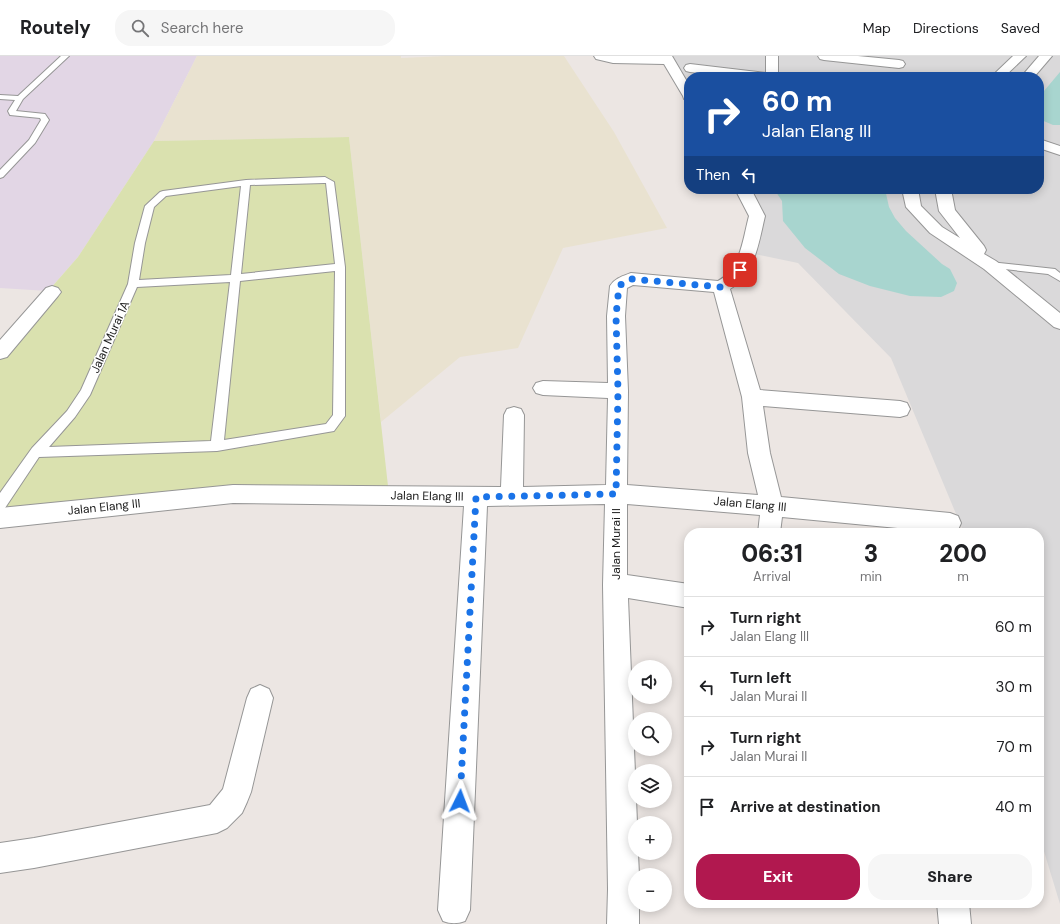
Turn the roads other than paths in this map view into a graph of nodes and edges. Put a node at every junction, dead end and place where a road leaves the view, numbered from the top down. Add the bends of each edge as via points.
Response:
1 (65, 56) edge
2 (600, 56) edge
3 (772, 56) edge
4 (824, 56) edge
5 (1020, 56) edge
6 (1046, 56) edge
7 (667, 58) edge
8 (899, 64) dead end
9 (690, 68) dead end
10 (726, 72) edge
11 (771, 72) edge
12 (1003, 72) edge
13 (1032, 72) edge
14 (684, 87) edge
15 (0, 97) edge
16 (20, 98) junction
17 (1044, 145) edge
18 (1060, 151) edge
19 (0, 175) edge
20 (246, 183) junction
21 (745, 194) edge
22 (911, 194) edge
23 (941, 194) edge
24 (990, 265) junction
25 (340, 267) junction
26 (235, 278) junction
27 (1060, 278) edge
28 (133, 284) junction
29 (721, 287) junction
30 (52, 292) dead end
31 (1060, 323) edge
32 (0, 352) edge
33 (543, 388) dead end
34 (618, 391) junction
35 (752, 397) junction
36 (900, 409) dead end
37 (514, 415) dead end
38 (218, 446) junction
39 (36, 452) junction
40 (616, 494) junction
41 (512, 496) junction
42 (476, 497) junction
43 (0, 504) edge
44 (772, 506) junction
45 (0, 518) edge
46 (950, 523) dead end
47 (770, 528) edge
48 (616, 585) junction
49 (684, 595) edge
50 (260, 698) dead end
51 (0, 858) edge
52 (953, 908) edge
53 (454, 910) dead end
54 (623, 924) edge
55 (955, 924) edge

1 - 16 lane
2 - 7 street via 613,59
3 - 11 street
4 - 8 street
5 - 12 street
6 - 13 street
7 - 14 street
9 - 10 street
15 - 16 lane
16 - 19 lane via 12,113 42,116 45,120 32,141
17 - 18 street
20 - 25 lane via 326,180 330,182
20 - 26 lane
20 - 28 lane, Jalan Murai 1A via 163,194 150,206
21 - 29 street via 757,216 744,263 730,284
22 - 24 street via 914,207 936,230
23 - 24 street via 947,211
24 - 27 lane via 1051,271
24 - 31 street
25 - 26 lane
25 - 38 lane via 340,416 330,428
26 - 28 lane
26 - 38 lane
28 - 39 lane, Jalan Murai 1A via 82,398 71,414
29 - 34 street, Jalan Murai II via 631,279 619,286 616,316
29 - 35 street
30 - 32 street
33 - 34 street
34 - 40 street, Jalan Murai II
35 - 36 street
35 - 44 street via 759,453
37 - 41 street
38 - 39 lane
39 - 43 lane, Jalan Murai 1A
40 - 41 street, Jalan Elang III
40 - 44 street, Jalan Elang III
40 - 48 street, Jalan Murai II
41 - 42 street, Jalan Elang III
42 - 45 street, Jalan Elang III via 233,494
42 - 53 street
44 - 46 street, Jalan Elang III
44 - 47 street
48 - 49 street
48 - 54 street, Jalan Murai II
50 - 51 street via 237,792 232,803 217,818
52 - 55 street

